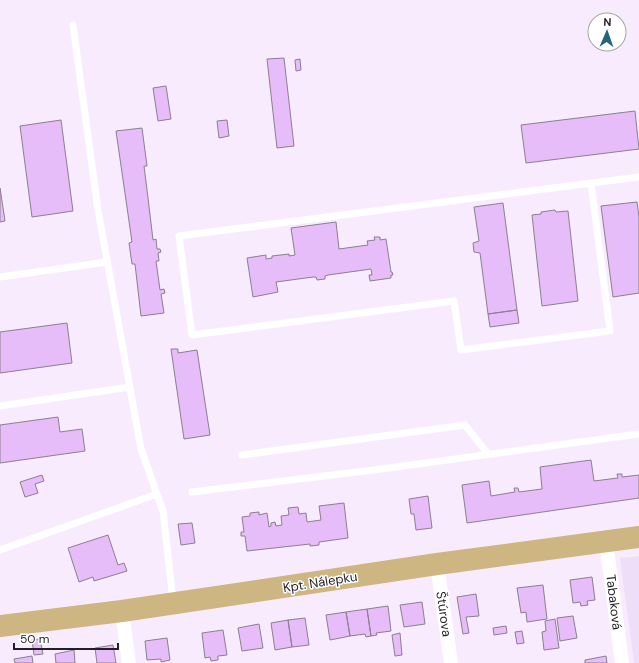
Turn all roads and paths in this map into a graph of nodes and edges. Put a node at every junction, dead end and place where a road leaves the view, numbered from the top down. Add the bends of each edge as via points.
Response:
1 (73, 25) dead end
2 (639, 177) edge
3 (591, 183) junction
4 (108, 262) junction
5 (0, 277) edge
6 (130, 387) junction
7 (0, 406) edge
8 (639, 434) edge
9 (488, 454) junction
10 (242, 455) dead end
11 (192, 492) dead end
12 (157, 494) junction
13 (639, 537) edge
14 (606, 542) junction
15 (0, 550) edge
16 (437, 564) junction
17 (174, 604) junction
18 (122, 611) junction
19 (0, 626) edge
20 (130, 663) edge
21 (451, 663) edge
22 (622, 663) edge

1 - 4 lane via 98,210
2 - 3 lane
3 - 3 lane via 179,236 192,335 454,301 461,350 610,331
4 - 5 lane
4 - 6 lane
6 - 7 lane
6 - 12 lane via 141,449
8 - 9 lane
9 - 10 lane via 465,425
9 - 11 lane
12 - 15 lane
12 - 17 lane via 163,511
13 - 14 main road, Kpt. Nálepku
14 - 16 main road, Kpt. Nálepku
14 - 22 street, Tabaková
16 - 17 main road, Kpt. Nálepku
16 - 21 street, Štúrova
17 - 18 main road, Kpt. Nálepku
18 - 19 main road, Kpt. Nálepku
18 - 20 street

